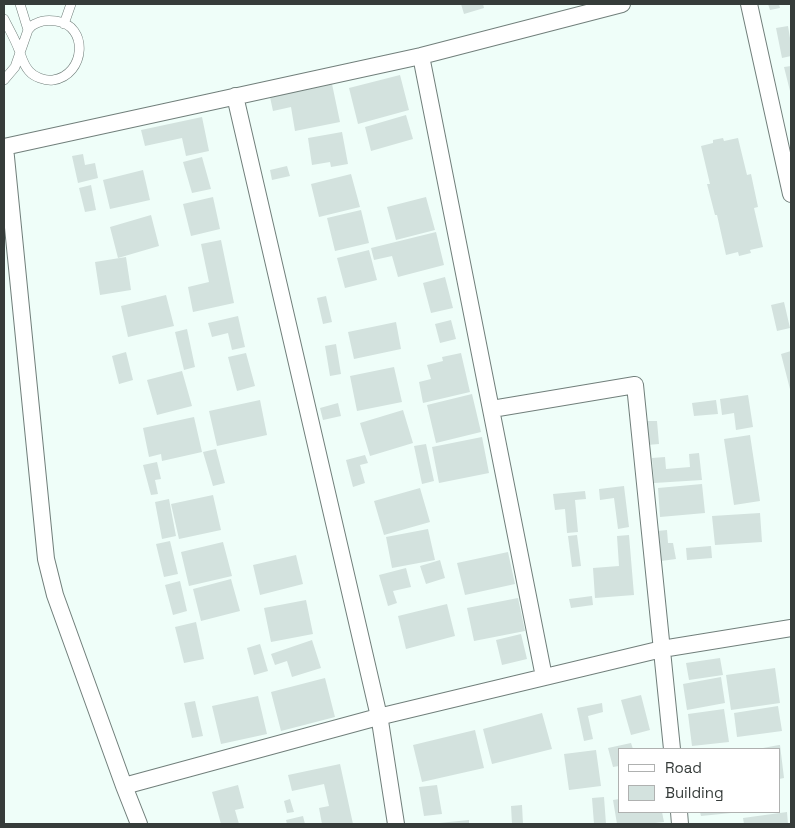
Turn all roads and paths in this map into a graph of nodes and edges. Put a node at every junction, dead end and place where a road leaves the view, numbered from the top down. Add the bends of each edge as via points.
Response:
1 (20, 4) edge
2 (71, 4) edge
3 (622, 4) edge
4 (750, 4) edge
5 (4, 19) edge
6 (64, 24) junction
7 (28, 30) junction
8 (20, 51) junction
9 (421, 56) junction
10 (4, 80) edge
11 (235, 96) junction
12 (4, 147) edge
13 (791, 194) edge
14 (492, 409) junction
15 (791, 628) edge
16 (662, 649) junction
17 (544, 677) junction
18 (378, 716) junction
19 (672, 748) edge
20 (124, 786) junction
21 (138, 824) edge
22 (396, 824) edge

1 - 7 lane
2 - 6 lane
3 - 9 street
4 - 13 street
5 - 8 lane
6 - 7 lane via 48,20 37,22
6 - 8 lane via 77,37 80,48 78,60 63,77 52,80 30,72
7 - 8 lane
8 - 10 lane via 15,67
9 - 11 street
9 - 14 street
11 - 12 street
11 - 18 street
12 - 20 street via 46,559
14 - 16 street via 635,385
14 - 17 street
15 - 16 street
16 - 17 street
16 - 19 street
17 - 18 street
18 - 20 street
18 - 22 street
20 - 21 street

